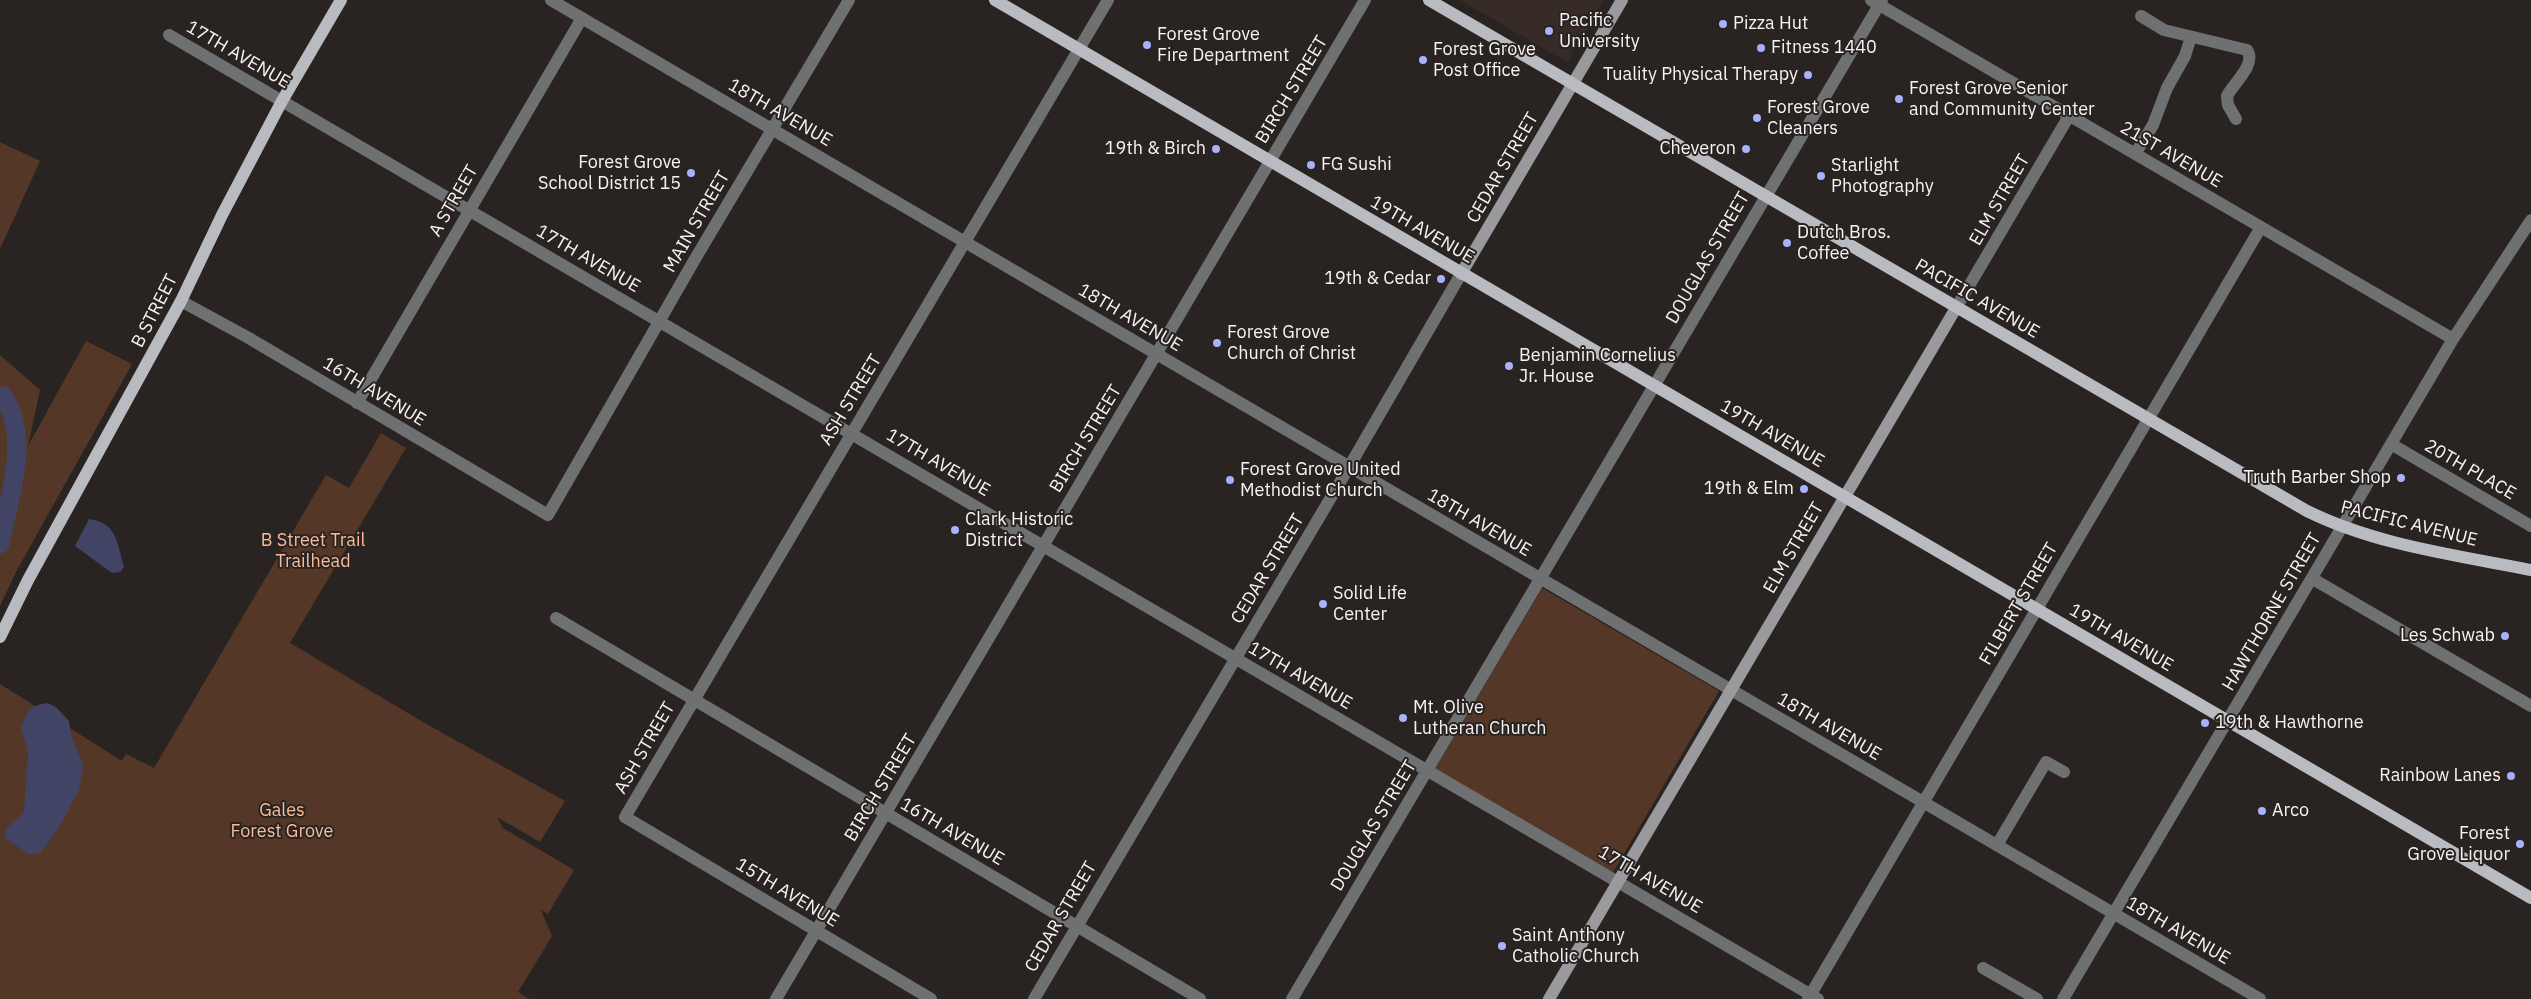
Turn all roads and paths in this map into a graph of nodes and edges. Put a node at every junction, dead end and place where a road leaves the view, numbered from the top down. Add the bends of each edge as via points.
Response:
1 (341, 0) edge
2 (551, 0) edge
3 (849, 0) edge
4 (995, 0) edge
5 (1108, 0) edge
6 (1365, 0) edge
7 (1429, 0) edge
8 (1622, 0) edge
9 (1878, 2) edge
10 (2141, 16) dead end
11 (582, 18) junction
12 (169, 35) dead end
13 (2191, 37) junction
14 (1078, 50) junction
15 (1572, 84) junction
16 (282, 101) junction
17 (2069, 116) junction
18 (2236, 119) dead end
19 (772, 128) junction
20 (2135, 154) junction
21 (1270, 161) junction
22 (1765, 196) junction
23 (470, 210) junction
24 (2531, 220) edge
25 (2261, 227) junction
26 (965, 241) junction
27 (1461, 274) junction
28 (181, 301) junction
29 (1956, 308) junction
30 (660, 321) junction
31 (2453, 339) junction
32 (1156, 354) junction
33 (1654, 386) junction
34 (357, 403) junction
35 (2148, 420) junction
36 (852, 433) junction
37 (2391, 444) junction
38 (1349, 467) junction
39 (1844, 496) junction
40 (548, 515) joint
41 (2531, 526) edge
42 (2342, 528) junction
43 (1043, 545) junction
44 (2531, 570) edge
45 (1541, 579) junction
46 (2312, 579) junction
47 (2035, 609) junction
48 (556, 618) dead end
49 (0, 637) edge
50 (1236, 658) junction
51 (1731, 691) junction
52 (694, 700) junction
53 (2531, 706) edge
54 (2229, 721) junction
55 (1428, 770) junction
56 (2064, 772) dead end
57 (1924, 803) junction
58 (886, 813) junction
59 (625, 817) joint
60 (1997, 845) junction
61 (1618, 882) junction
62 (2531, 898) edge
63 (2114, 914) junction
64 (1076, 925) junction
65 (816, 931) junction
66 (1983, 968) dead end
67 (1812, 998) edge
68 (776, 999) edge
69 (931, 999) edge
70 (1034, 999) edge
71 (1200, 999) edge
72 (1292, 999) edge
73 (1549, 999) edge
74 (2037, 999) edge
75 (2063, 999) edge
76 (2260, 999) edge

1 - 16 main road, B STREET
2 - 11 street, 18TH AVENUE
3 - 19 street, MAIN STREET
4 - 14 main road, 19TH AVENUE
5 - 14 street, ASH STREET
6 - 21 street, BIRCH STREET
7 - 15 main road, PACIFIC AVENUE
8 - 15 street, CEDAR STREET
9 - 17 street, 21ST AVENUE
9 - 22 street, DOUGLAS STREET
10 - 13 street via 2164,30
11 - 19 street, 18TH AVENUE
11 - 23 street, A STREET
12 - 16 street, 17TH AVENUE
13 - 18 street via 2238,46 2250,54 2247,68 2227,96
13 - 20 street via 2153,125
14 - 21 main road, 19TH AVENUE
14 - 26 street, ASH STREET
15 - 22 main road, PACIFIC AVENUE
15 - 27 street, CEDAR STREET
16 - 23 street, 17TH AVENUE
16 - 28 main road, B STREET
17 - 20 street, 21ST AVENUE
17 - 29 street, ELM STREET
19 - 26 street, 18TH AVENUE
19 - 30 street, MAIN STREET
20 - 25 street, 21ST AVENUE
21 - 27 main road, 19TH AVENUE
21 - 32 street, BIRCH STREET
22 - 29 main road, PACIFIC AVENUE
22 - 33 street, DOUGLAS STREET
23 - 30 street, 17TH AVENUE
23 - 34 street, A STREET
24 - 31 street, HAWTHORNE STREET
25 - 31 street, 21ST AVENUE
25 - 35 street, FILBERT STREET
26 - 32 street, 18TH AVENUE
26 - 36 street, ASH STREET
27 - 33 main road, 19TH AVENUE
27 - 38 street, CEDAR STREET
28 - 34 street, 16TH AVENUE
28 - 49 main road, B STREET
29 - 35 main road, PACIFIC AVENUE
29 - 39 street, ELM STREET
30 - 36 street, 17TH AVENUE
30 - 40 street, MAIN STREET
31 - 37 street, HAWTHORNE STREET
32 - 38 street, 18TH AVENUE
32 - 43 street, BIRCH STREET
33 - 39 main road, 19TH AVENUE
33 - 45 street, DOUGLAS STREET
34 - 40 street, 16TH AVENUE
35 - 42 main road, PACIFIC AVENUE via 2306,511
35 - 47 street, FILBERT STREET
36 - 43 street, 17TH AVENUE
36 - 52 street, ASH STREET
37 - 41 street, 20TH PLACE
37 - 42 street, HAWTHORNE STREET
38 - 45 street, 18TH AVENUE
38 - 50 street, CEDAR STREET
39 - 47 main road, 19TH AVENUE
39 - 51 street, ELM STREET
42 - 44 main road, PACIFIC AVENUE
42 - 46 street, HAWTHORNE STREET
43 - 50 street, 17TH AVENUE
43 - 58 street, BIRCH STREET
45 - 51 street, 18TH AVENUE
45 - 55 street, DOUGLAS STREET
46 - 53 street
46 - 54 street, HAWTHORNE STREET
47 - 54 main road, 19TH AVENUE
47 - 57 street, FILBERT STREET
48 - 52 street, 16TH AVENUE
50 - 55 street, 17TH AVENUE
50 - 64 street, CEDAR STREET
51 - 57 street, 18TH AVENUE
51 - 61 street, ELM STREET
52 - 58 street, 16TH AVENUE
52 - 59 street, ASH STREET
54 - 62 main road, 19TH AVENUE
54 - 63 street, HAWTHORNE STREET
55 - 61 street, 17TH AVENUE
55 - 72 street, DOUGLAS STREET
56 - 60 street via 2046,762
57 - 60 street, 18TH AVENUE
57 - 67 street, FILBERT STREET
58 - 64 street, 16TH AVENUE
58 - 65 street, BIRCH STREET
59 - 65 street, 15TH AVENUE
60 - 63 street, 18TH AVENUE
61 - 67 street, 17TH AVENUE
61 - 73 street, ELM STREET
63 - 75 street, HAWTHORNE STREET
63 - 76 street, 18TH AVENUE
64 - 70 street, CEDAR STREET
64 - 71 street, 16TH AVENUE
65 - 68 street, BIRCH STREET
65 - 69 street, 15TH AVENUE
66 - 74 street

